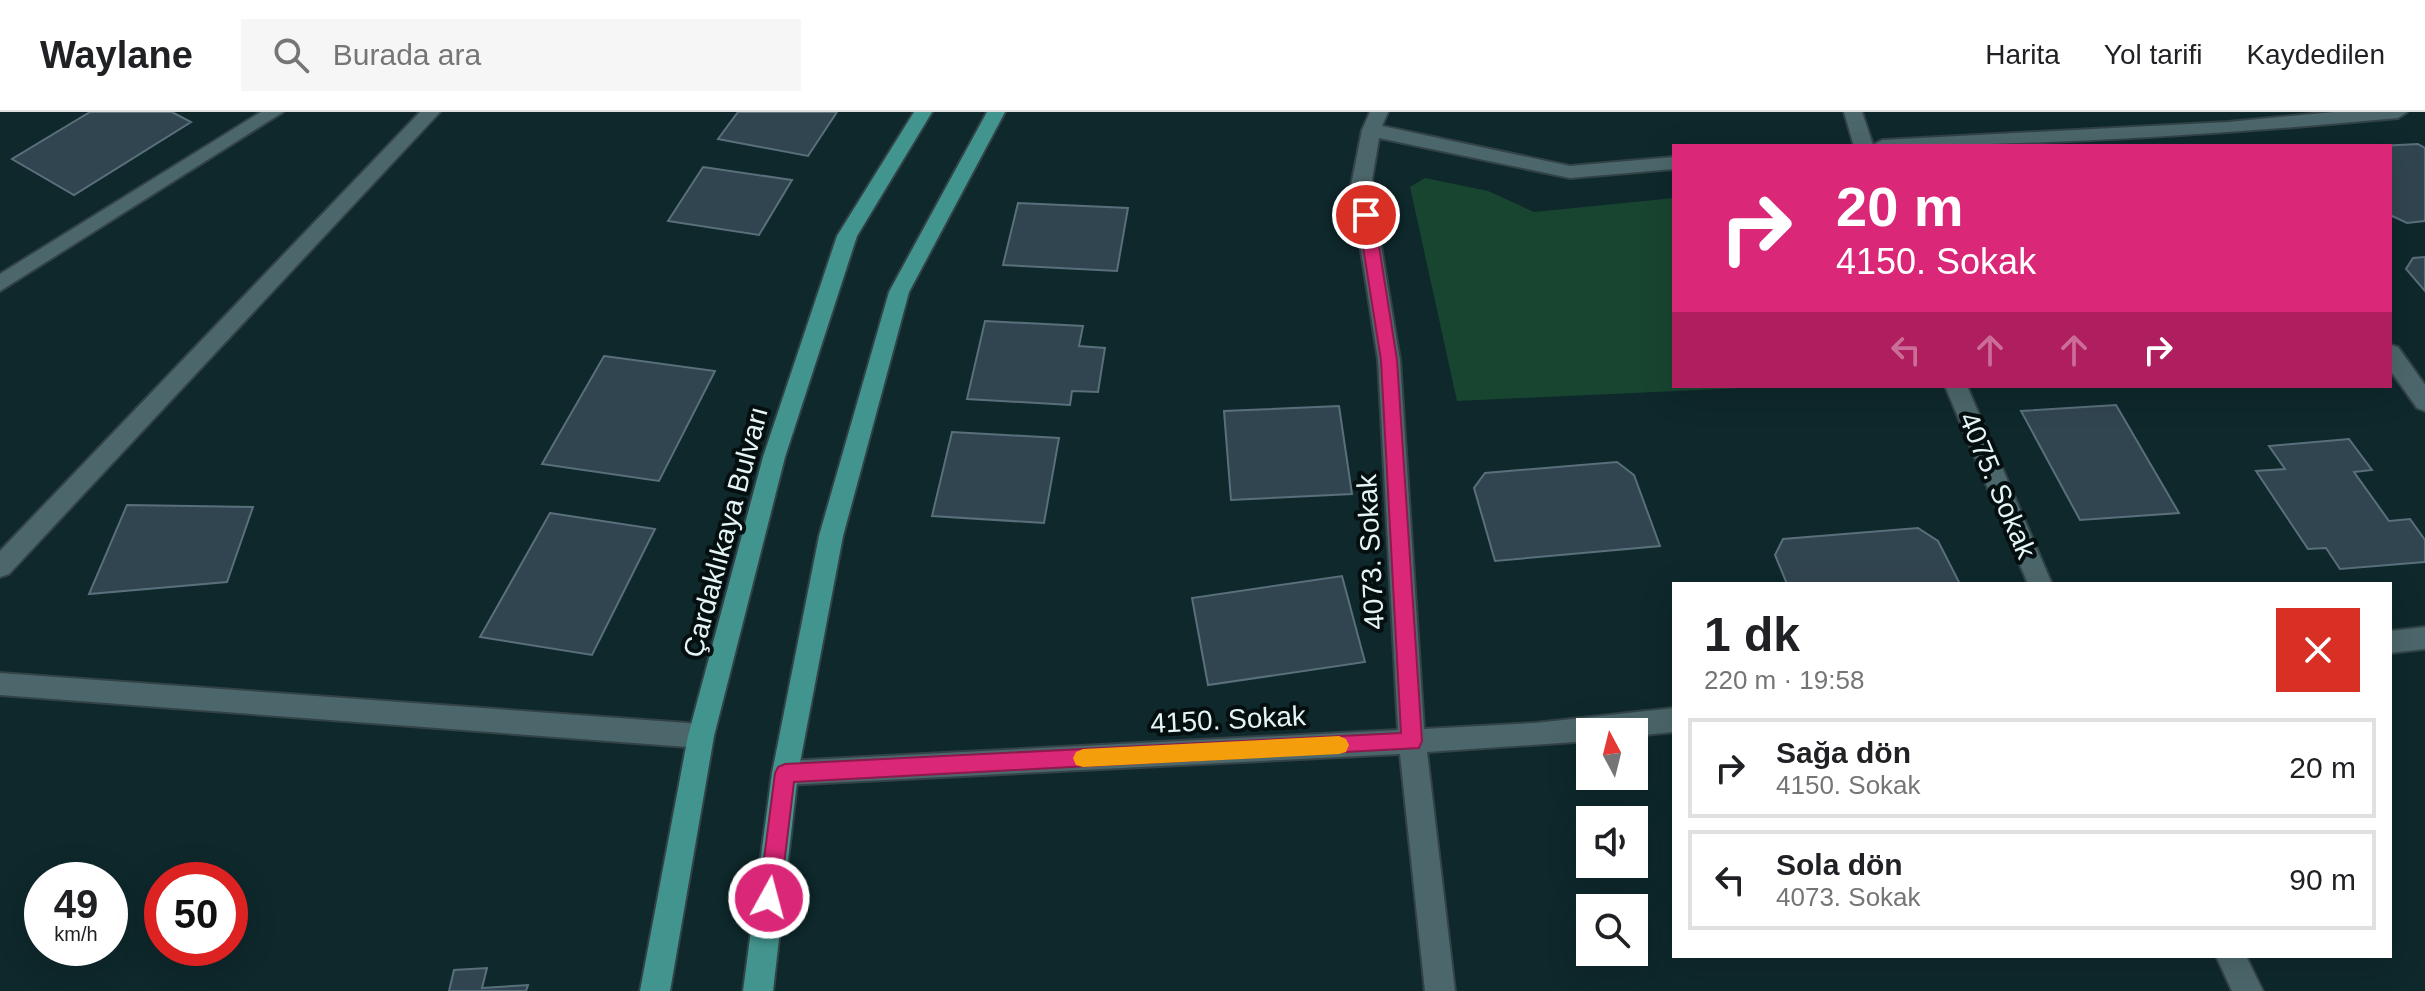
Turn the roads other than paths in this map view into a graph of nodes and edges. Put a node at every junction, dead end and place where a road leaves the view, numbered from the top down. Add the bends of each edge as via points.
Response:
1 (274, 112) edge
2 (431, 112) edge
3 (923, 112) edge
4 (996, 112) edge
5 (1853, 112) edge
6 (2398, 112) edge
7 (2223, 120) edge
8 (1375, 121) edge
9 (1863, 144) edge
10 (1908, 144) edge
11 (2241, 144) edge
12 (1672, 163) edge
13 (0, 284) edge
14 (2392, 356) edge
15 (1957, 388) edge
16 (2425, 402) edge
17 (0, 567) edge
18 (2039, 582) edge
19 (2425, 638) edge
20 (2392, 642) edge
21 (0, 684) edge
22 (1672, 720) edge
23 (701, 736) junction
24 (1412, 741) junction
25 (785, 773) junction
26 (2231, 958) edge
27 (655, 991) edge
28 (758, 991) edge
29 (1440, 991) edge
30 (2248, 991) edge

1 - 13 street
2 - 17 street
3 - 23 main road, Çardaklıkaya Bulvarı via 847,236 774,457
4 - 25 main road via 899,292 831,536
5 - 9 street
6 - 7 street
7 - 10 street
7 - 11 street
8 - 12 street via 1570,172
8 - 24 street, 4073. Sokak via 1361,186 1389,360
14 - 16 street
15 - 18 street, 4075. Sokak
19 - 20 street
21 - 23 street
22 - 24 street, 4150. Sokak
23 - 27 main road, Çardaklıkaya Bulvarı
24 - 25 street, 4150. Sokak
24 - 29 street, 4073. Sokak
25 - 28 main road
26 - 30 street

